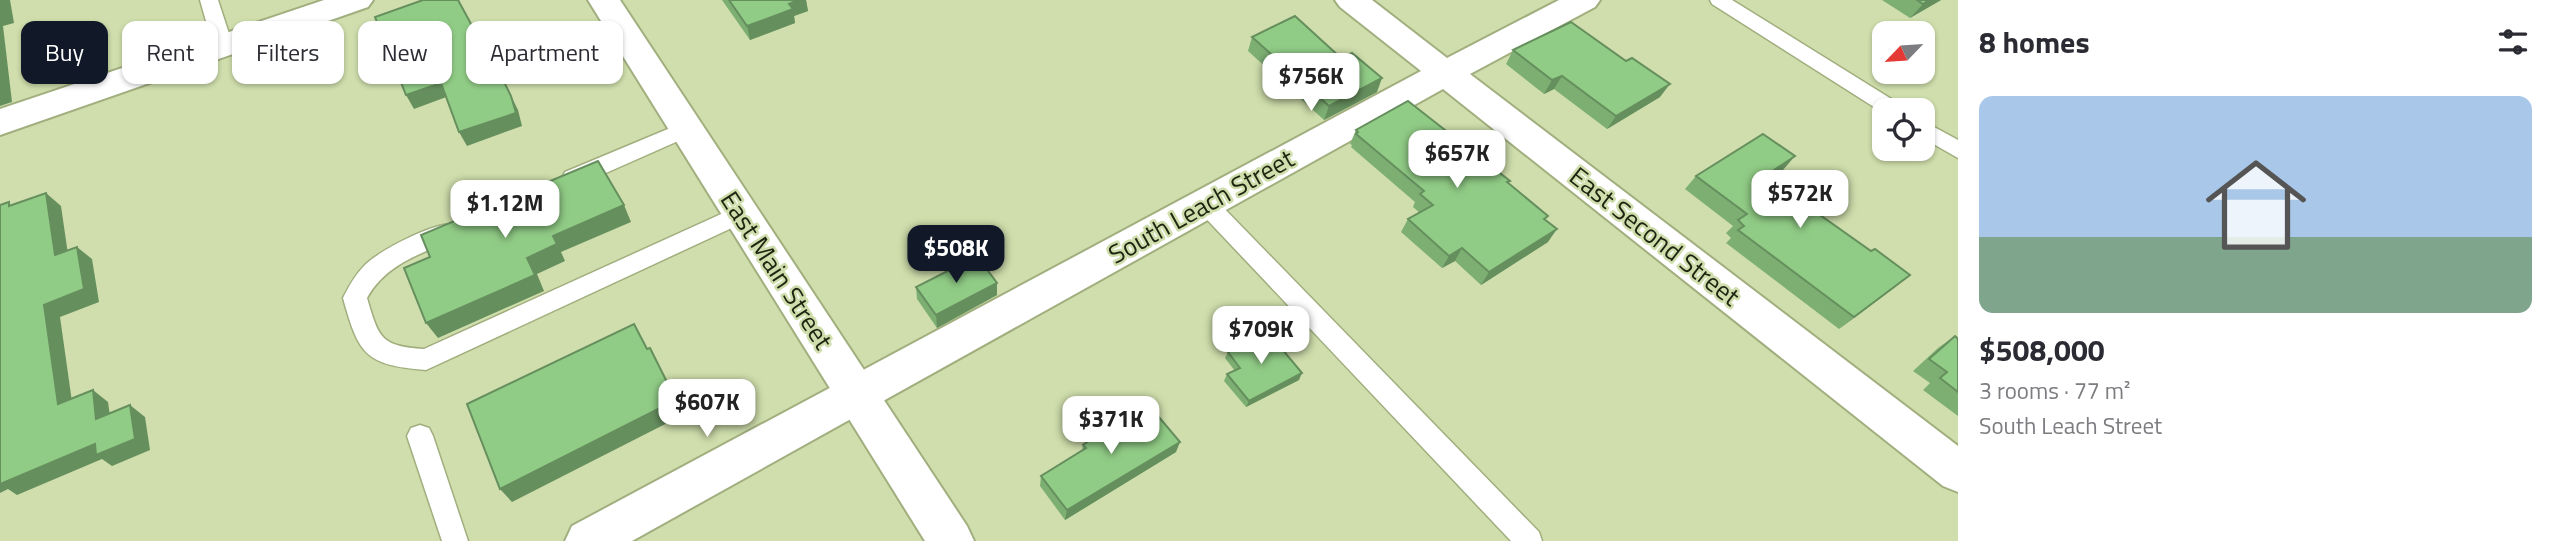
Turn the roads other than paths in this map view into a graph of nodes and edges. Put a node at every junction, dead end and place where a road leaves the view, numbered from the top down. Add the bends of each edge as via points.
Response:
1 (209, 0) edge
2 (357, 0) edge
3 (604, 0) edge
4 (1351, 0) edge
5 (1584, 0) edge
6 (1719, 0) edge
7 (223, 46) junction
8 (1445, 73) junction
9 (1875, 98) edge
10 (0, 122) edge
11 (687, 129) junction
12 (1935, 136) edge
13 (1958, 150) edge
14 (547, 190) edge
15 (1205, 203) junction
16 (741, 214) junction
17 (472, 222) edge
18 (857, 394) junction
19 (420, 436) dead end
20 (1958, 471) edge
21 (455, 541) edge
22 (588, 541) edge
23 (951, 541) edge
24 (1529, 541) edge

1 - 7 lane
2 - 7 street
3 - 11 street, East Main Street
4 - 8 street, East Second Street
5 - 8 street, South Leach Street
6 - 9 lane
7 - 10 street
8 - 15 street, South Leach Street
8 - 20 street, East Second Street
11 - 14 lane
11 - 16 street, East Main Street
12 - 13 lane
15 - 18 street, South Leach Street
15 - 24 lane
16 - 17 lane via 426,360 391,357 368,341 355,298 364,279 383,261
16 - 18 street, East Main Street
18 - 22 street, South Leach Street
18 - 23 street, East Main Street
19 - 21 lane

